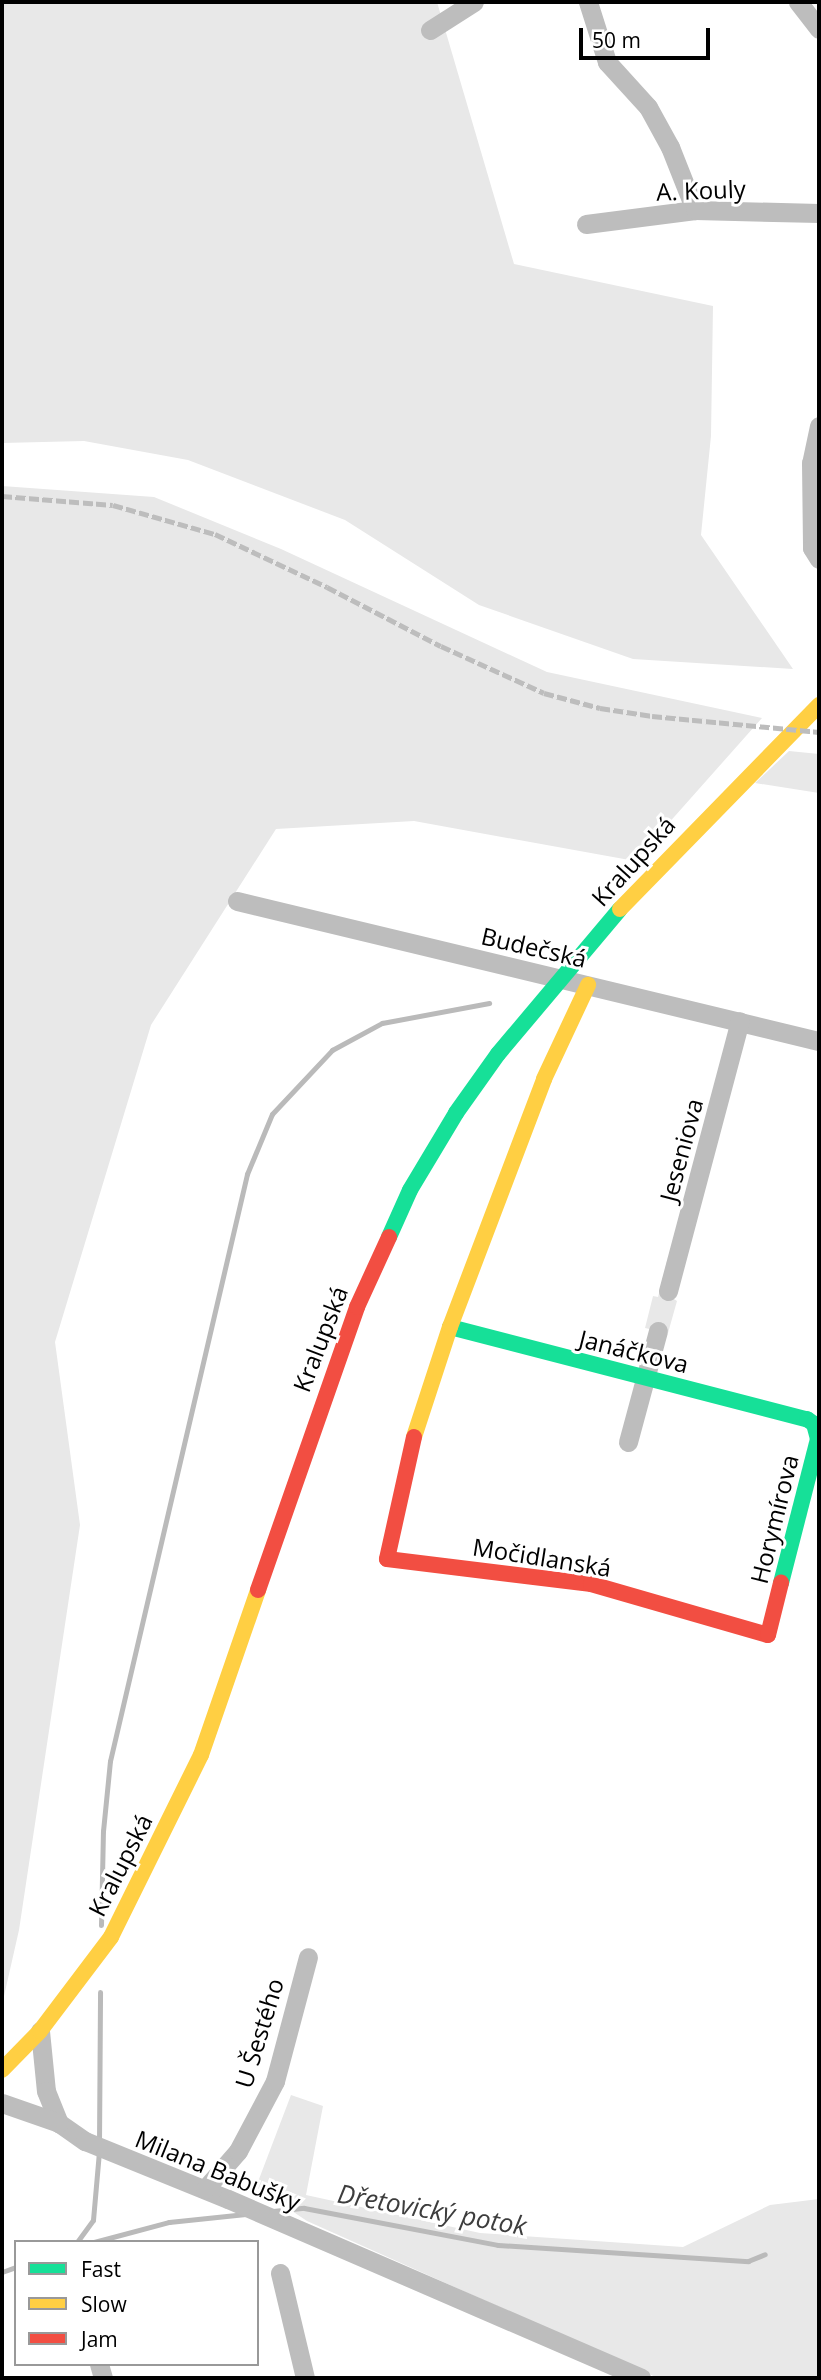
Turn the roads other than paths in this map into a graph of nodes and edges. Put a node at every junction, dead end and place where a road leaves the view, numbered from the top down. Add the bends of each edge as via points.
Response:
1 (474, 2) edge
2 (588, 2) edge
3 (798, 2) edge
4 (819, 29) edge
5 (430, 30) dead end
6 (695, 210) junction
7 (819, 213) edge
8 (586, 224) dead end
9 (819, 426) edge
10 (819, 559) edge
11 (819, 705) edge
12 (237, 901) dead end
13 (561, 980) junction
14 (589, 985) junction
15 (740, 1021) junction
16 (819, 1041) edge
17 (668, 1292) dead end
18 (450, 1326) junction
19 (658, 1331) dead end
20 (645, 1377) junction
21 (807, 1419) joint
22 (628, 1442) dead end
23 (768, 1635) joint
24 (308, 1957) dead end
25 (40, 2031) junction
26 (2, 2070) edge
27 (2, 2103) edge
28 (59, 2123) junction
29 (205, 2189) junction
30 (280, 2273) dead end
31 (305, 2378) edge
32 (641, 2378) edge

1 - 5 street
2 - 6 street via 607,62 648,107
3 - 4 street
6 - 7 street, A. Kouly
6 - 8 street, A. Kouly
9 - 10 street via 811,463 812,548
11 - 13 main road, Kralupská via 642,884
12 - 13 street, Budečská
13 - 14 street, Budečská
13 - 25 main road, Kralupská via 498,1054 410,1190 357,1307 201,1755 111,1937
14 - 15 street, Budečská
14 - 18 main road via 544,1079
15 - 16 street, Budečská
15 - 17 street, Jeseniova
18 - 20 main road, Janáčkova
18 - 23 main road, Močidlanská via 416,1428 387,1559 591,1584
19 - 20 street
20 - 21 main road, Janáčkova
20 - 22 street
21 - 23 main road, Horymírova via 814,1424 818,1438
24 - 29 street, U Šestého via 275,2081 238,2151
25 - 26 main road, Kralupská
25 - 28 street via 46,2091
27 - 28 street, Milana Babušky
28 - 29 street, Milana Babušky via 86,2141
29 - 32 street, Milana Babušky
30 - 31 street

